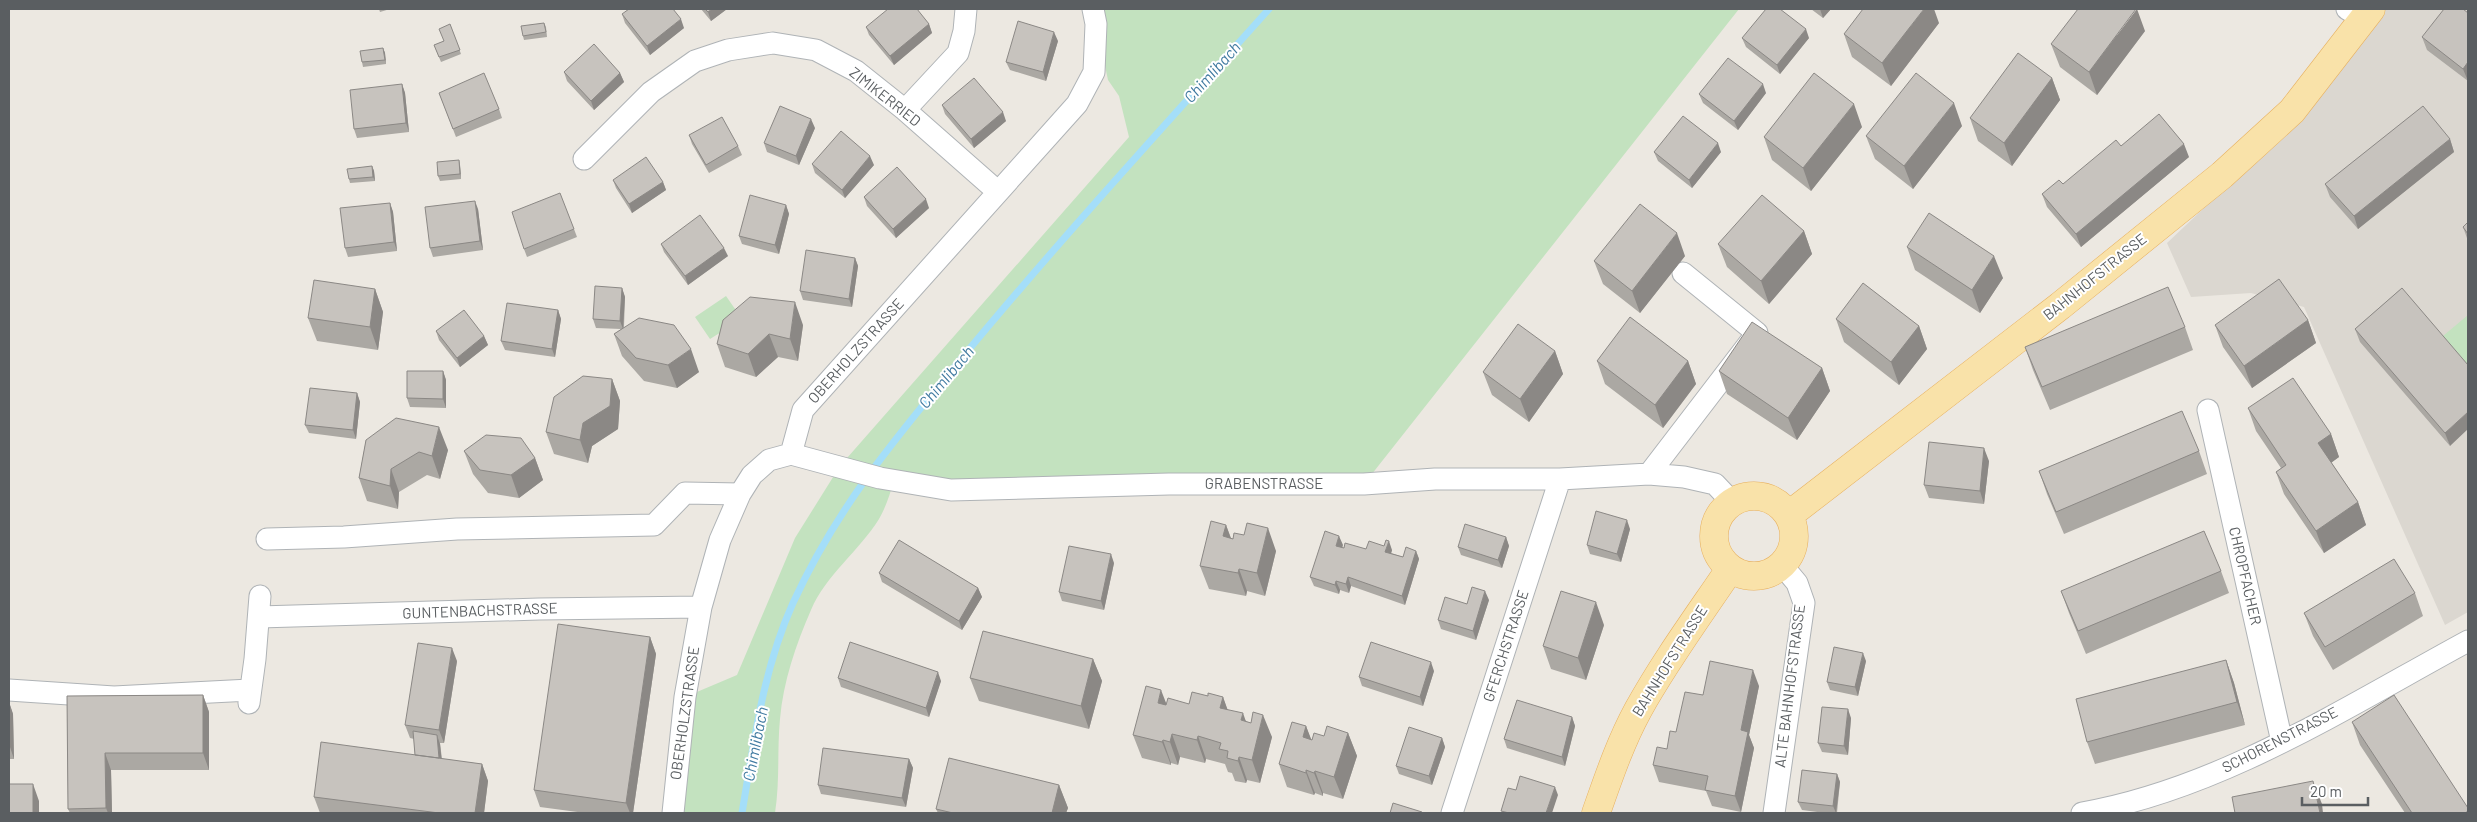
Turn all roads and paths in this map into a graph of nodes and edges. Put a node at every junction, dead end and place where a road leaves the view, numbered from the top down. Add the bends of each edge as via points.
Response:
1 (966, 9) edge
2 (1093, 9) edge
3 (2360, 12) edge
4 (905, 110) junction
5 (584, 159) dead end
6 (997, 191) junction
7 (1683, 274) dead end
8 (2208, 410) dead end
9 (791, 454) junction
10 (1649, 474) junction
11 (1560, 479) junction
12 (740, 494) junction
13 (1732, 502) junction
14 (1788, 515) junction
15 (267, 539) dead end
16 (1782, 565) junction
17 (1730, 569) junction
18 (260, 596) dead end
19 (701, 607) junction
20 (259, 618) junction
21 (2468, 641) edge
22 (9, 690) edge
23 (2282, 742) junction
24 (673, 813) edge
25 (1452, 813) edge
26 (1596, 813) edge
27 (1774, 813) edge
28 (2082, 813) edge

1 - 4 street via 958,53
2 - 6 street, OBERHOLZSTRASSE via 1096,24 1094,72 1090,80 1077,104
3 - 14 main road, BAHNHOFSTRASSE via 2292,112 2222,175 2060,306
4 - 5 street, ZIMIKERRIED via 856,71 816,50 773,44 728,50 695,60 651,92
4 - 6 street, ZIMIKERRIED
6 - 9 street, OBERHOLZSTRASSE via 803,410
7 - 10 street via 1757,334
8 - 23 street, CHROPFACHER
9 - 11 street, GRABENSTRASSE via 880,478 951,490
9 - 12 street, OBERHOLZSTRASSE via 769,460 752,475
10 - 11 street, GRABENSTRASSE
10 - 13 street, GRABENSTRASSE via 1715,484
11 - 25 street, GFERCHSTRASSE
12 - 15 street via 685,493 654,525 457,529
12 - 19 street, OBERHOLZSTRASSE via 720,540
13 - 14 main road via 1750,496 1769,498
13 - 17 main road via 1717,518 1713,540 1716,551
14 - 16 main road via 1793,525 1793,547
16 - 17 main road via 1762,576
16 - 27 street, ALTE BAHNHOFSTRASSE via 1797,583 1804,603
17 - 26 main road, BAHNHOFSTRASSE via 1637,712 1614,762
18 - 20 street
19 - 20 street, GUNTENBACHSTRASSE
19 - 24 street, OBERHOLZSTRASSE via 685,698
20 - 22 street via 250,697 114,697
21 - 23 street, SCHORENSTRASSE
23 - 28 street, SCHORENSTRASSE via 2204,778 2118,807

